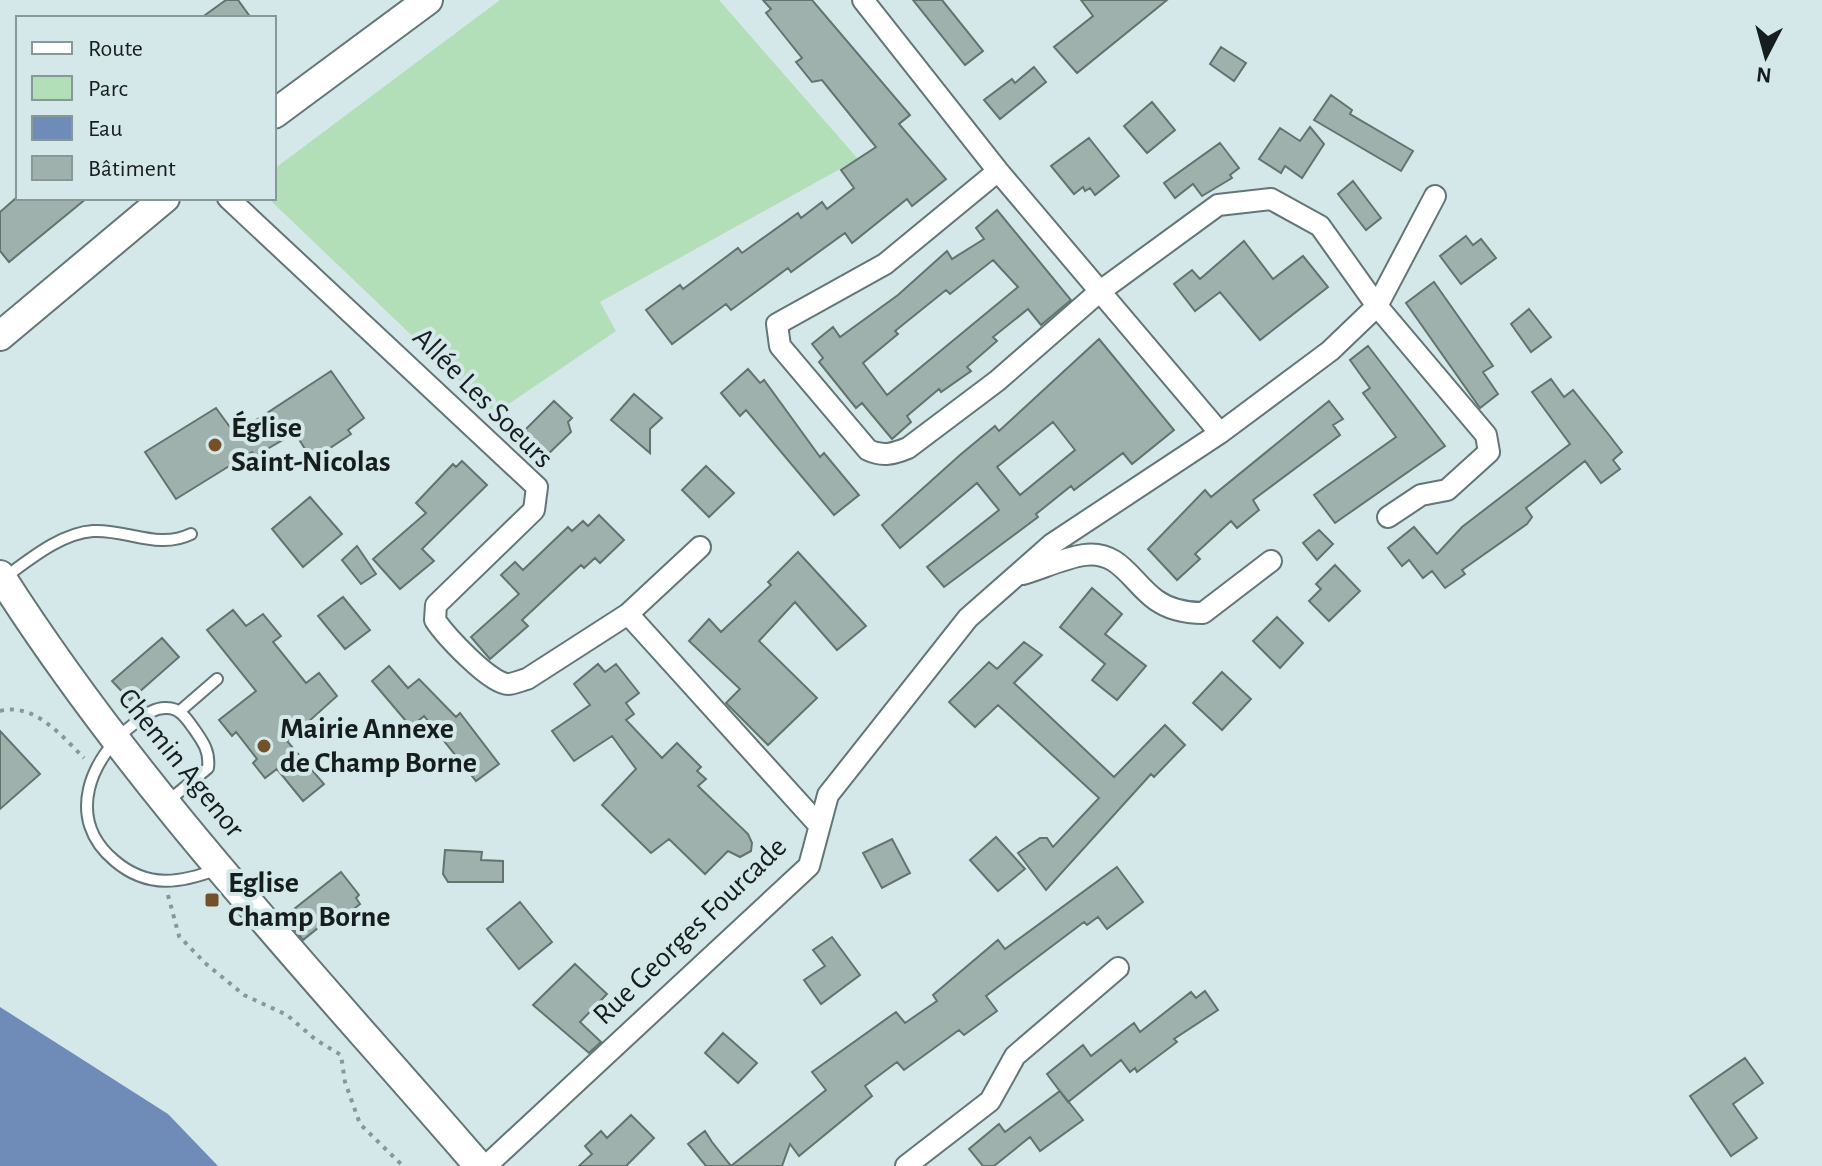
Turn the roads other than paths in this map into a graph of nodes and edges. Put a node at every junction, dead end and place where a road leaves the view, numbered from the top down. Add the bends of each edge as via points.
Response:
1 (428, 0) edge
2 (863, 0) edge
3 (276, 113) edge
4 (998, 171) junction
5 (1435, 196) dead end
6 (163, 200) edge
7 (230, 200) edge
8 (1099, 292) junction
9 (1377, 306) junction
10 (0, 336) edge
11 (1220, 433) junction
12 (1388, 517) dead end
13 (191, 534) dead end
14 (700, 547) dead end
15 (1271, 561) dead end
16 (1, 577) edge
17 (1016, 577) junction
18 (628, 614) junction
19 (217, 679) dead end
20 (180, 711) junction
21 (115, 738) junction
22 (166, 803) junction
23 (818, 824) junction
24 (222, 868) junction
25 (1118, 968) dead end
26 (479, 1166) edge
27 (486, 1166) edge
28 (906, 1166) edge

1 - 3 main road
2 - 4 street
4 - 8 street
4 - 8 street via 885,264 777,324 780,346 868,450 892,454 908,448 997,381
5 - 9 street, Rue Georges Fourcade
6 - 10 main road
7 - 18 street, Allée Les Soeurs via 537,487 534,510 436,605 435,620 445,635 508,684 527,679
8 - 9 street via 1218,205 1271,199 1320,226
8 - 11 street
9 - 11 street, Rue Georges Fourcade via 1330,351
9 - 12 street via 1489,444 1485,460 1447,490 1421,495
11 - 17 street, Rue Georges Fourcade via 1052,544
13 - 16 lane via 160,542 89,531 39,552
14 - 18 street, Allée Les Soeurs
15 - 17 street via 1203,613 1174,609 1155,599 1123,565 1107,557 1085,555
16 - 21 main road, Chemin Agenor
17 - 23 street, Rue Georges Fourcade via 968,618 828,795
18 - 23 street
19 - 20 lane
20 - 21 lane via 150,711
20 - 22 lane via 208,750 208,768
21 - 22 main road, Chemin Agenor
21 - 24 lane via 95,768 85,806 91,830 113,860 164,883
22 - 24 main road, Chemin Agenor
23 - 27 street, Rue Georges Fourcade via 809,866
24 - 26 main road, Chemin Agenor
25 - 28 street via 1015,1056 990,1101

